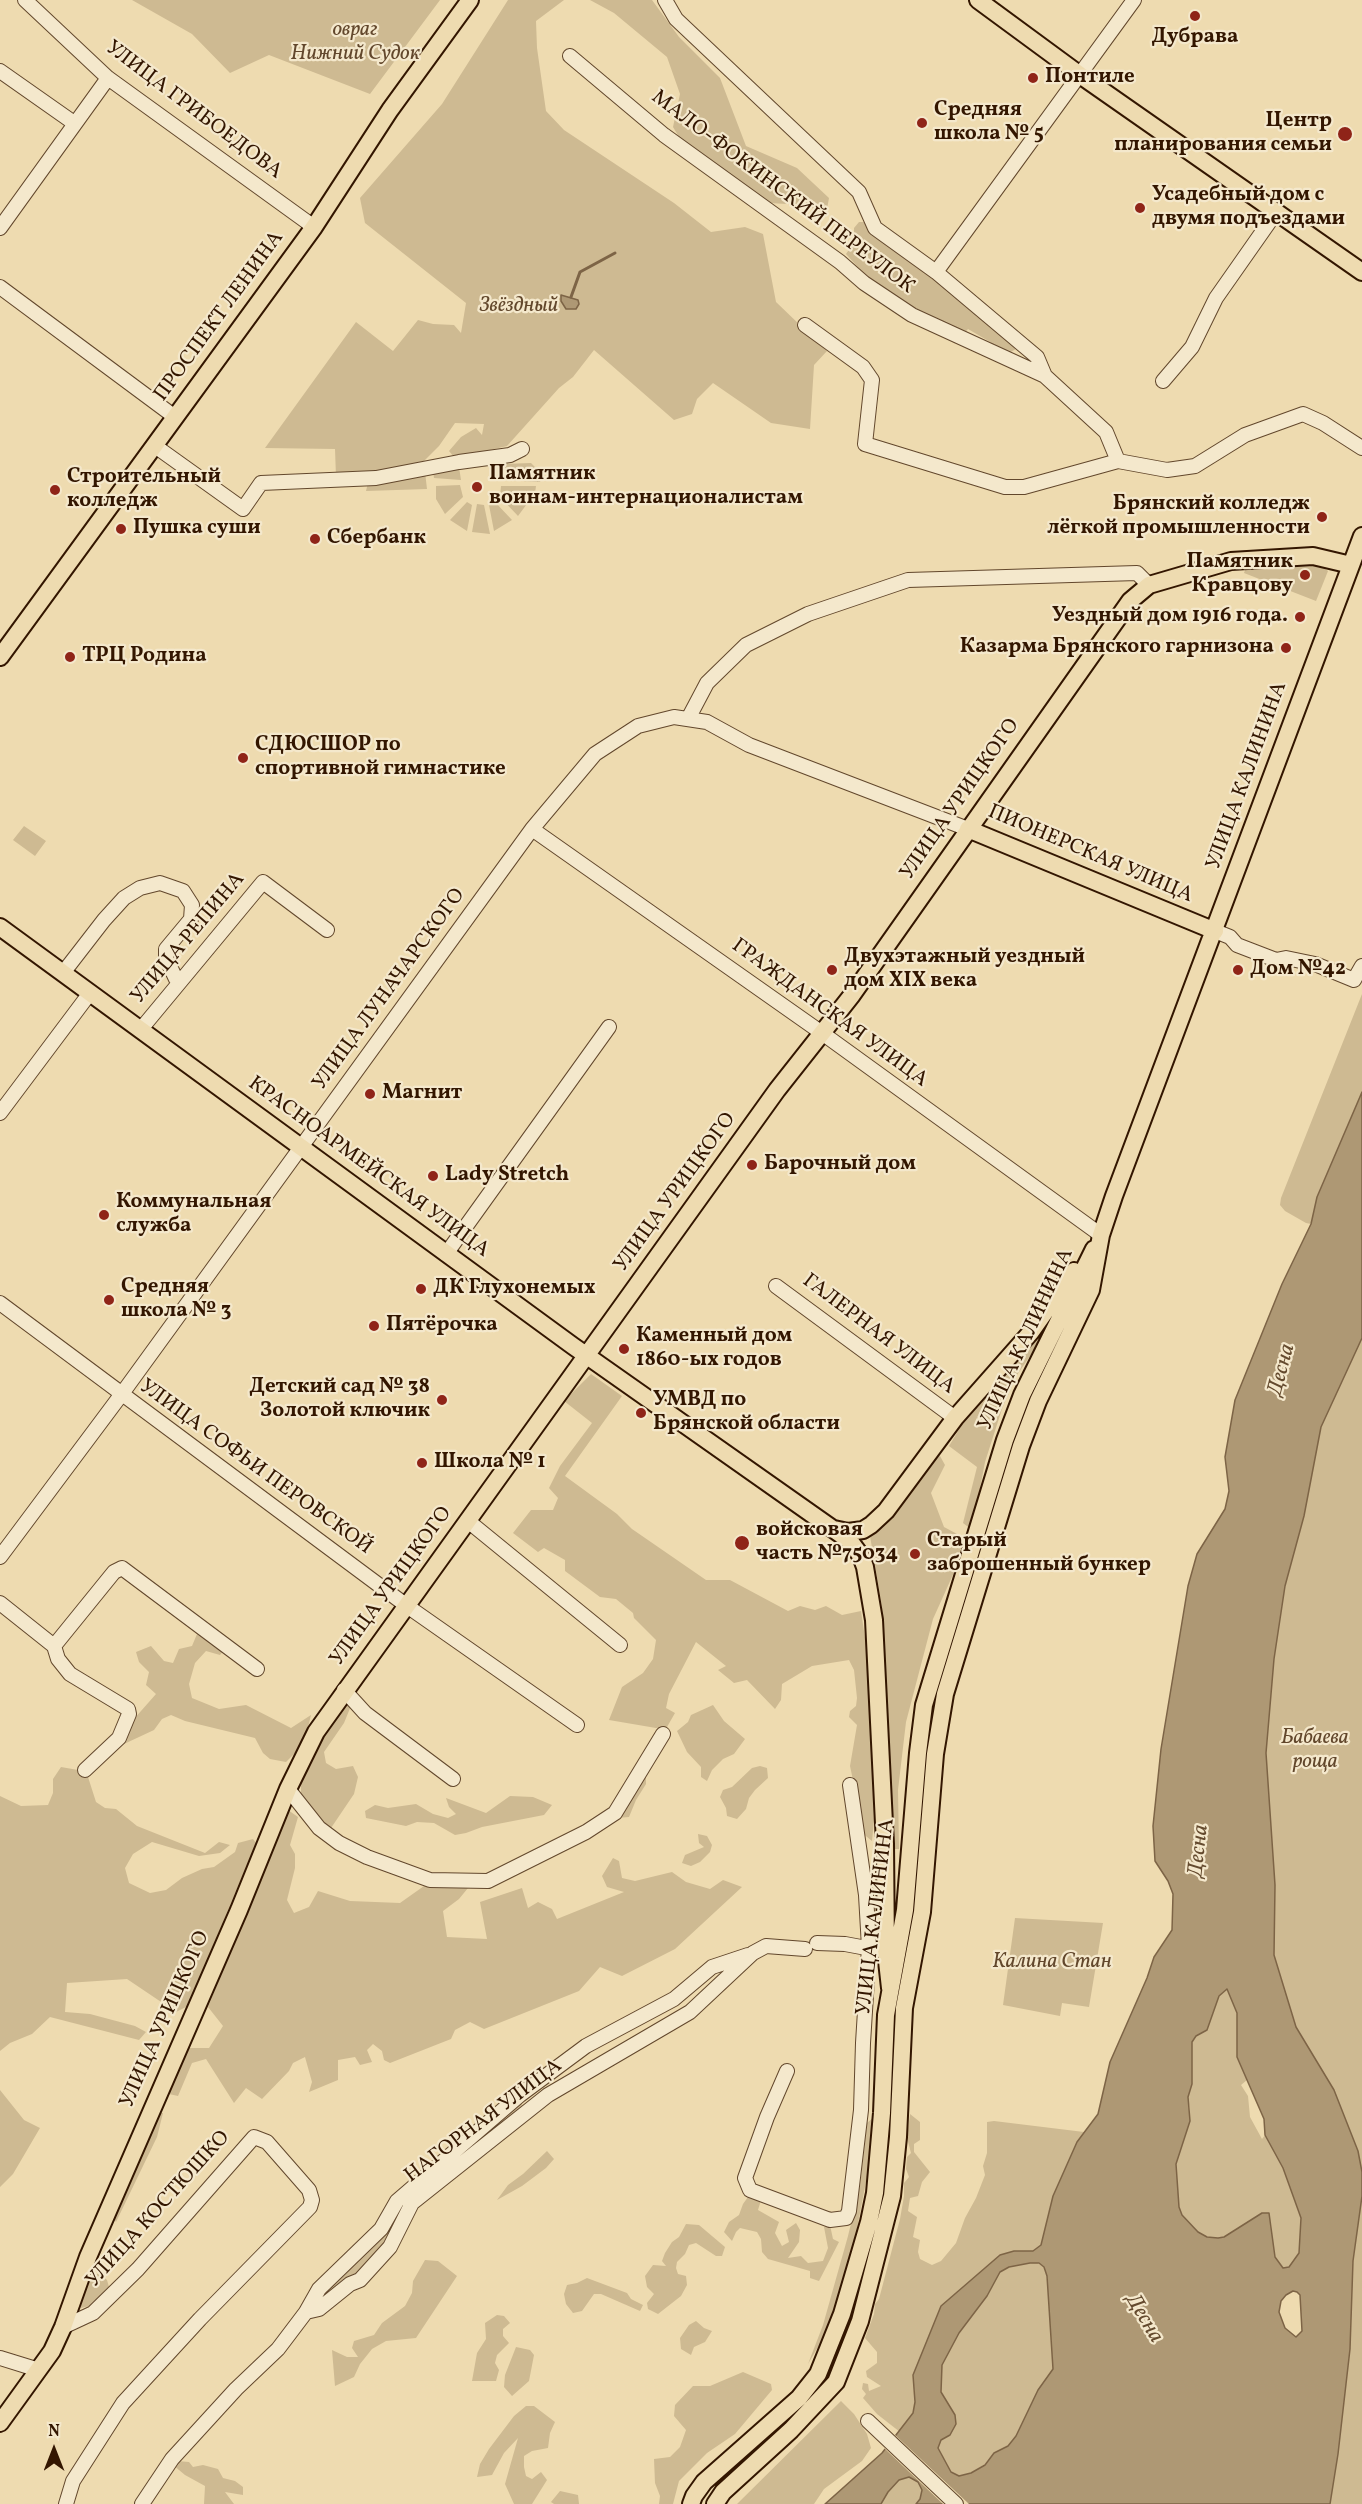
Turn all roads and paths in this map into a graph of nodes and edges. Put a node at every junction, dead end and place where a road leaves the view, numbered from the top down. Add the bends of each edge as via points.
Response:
1 (25, 0) edge
2 (470, 0) edge
3 (665, 0) edge
4 (978, 0) edge
5 (1134, 0) edge
6 (570, 57) dead end
7 (0, 71) edge
8 (1080, 75) junction
9 (108, 78) junction
10 (74, 123) junction
11 (1277, 211) junction
12 (314, 227) junction
13 (0, 228) edge
14 (936, 272) junction
15 (1362, 273) edge
16 (0, 287) edge
17 (805, 325) dead end
18 (1045, 376) junction
19 (1163, 381) dead end
20 (175, 417) junction
21 (155, 446) junction
22 (1362, 448) edge
23 (522, 449) dead end
24 (1118, 461) junction
25 (1362, 536) edge
26 (1351, 565) junction
27 (1149, 585) junction
28 (0, 657) edge
29 (687, 719) junction
30 (638, 726) joint
31 (532, 829) junction
32 (968, 829) junction
33 (0, 927) edge
34 (327, 930) dead end
35 (1215, 931) junction
36 (1362, 966) edge
37 (63, 973) junction
38 (176, 979) dead end
39 (90, 993) junction
40 (609, 1027) dead end
41 (141, 1029) junction
42 (822, 1033) junction
43 (0, 1113) edge
44 (301, 1149) junction
45 (1101, 1235) junction
46 (446, 1254) junction
47 (776, 1286) dead end
48 (0, 1303) edge
49 (587, 1356) junction
50 (121, 1395) junction
51 (955, 1418) junction
52 (468, 1521) junction
53 (828, 1526) junction
54 (0, 1557) edge
55 (0, 1603) edge
56 (407, 1606) junction
57 (620, 1645) dead end
58 (54, 1646) junction
59 (257, 1669) dead end
60 (344, 1690) junction
61 (577, 1725) dead end
62 (663, 1734) dead end
63 (85, 1770) dead end
64 (453, 1779) dead end
65 (850, 1785) dead end
66 (288, 1789) junction
67 (869, 1947) junction
68 (886, 1952) junction
69 (753, 1953) junction
70 (890, 1988) junction
71 (787, 2071) dead end
72 (306, 2313) junction
73 (63, 2327) junction
74 (0, 2358) edge
75 (39, 2370) junction
76 (869, 2422) dead end
77 (0, 2423) edge
78 (66, 2504) edge
79 (142, 2504) edge
80 (691, 2504) edge
81 (715, 2504) edge
82 (956, 2504) edge

1 - 9 street, УЛИЦА ГРИБОЕДОВА
2 - 12 main road, ПРОСПЕКТ ЛЕНИНА via 390,110
3 - 14 street via 676,19 859,192 875,228
4 - 8 main road
5 - 8 street
6 - 18 street, МАЛО-ФОКИНСКИЙ ПЕРЕУЛОК via 664,135 864,283 912,315
7 - 10 street
8 - 11 main road
8 - 14 street
9 - 10 street
9 - 12 street, УЛИЦА ГРИБОЕДОВА
10 - 13 street
11 - 15 main road
11 - 19 street via 1216,298 1192,347
12 - 20 main road, ПРОСПЕКТ ЛЕНИНА
14 - 18 street via 1037,357
16 - 20 street
17 - 24 street via 863,367 872,380 865,444 1005,487 1024,487
18 - 24 street via 1106,432
20 - 21 main road, ПРОСПЕКТ ЛЕНИНА
21 - 23 street via 243,509 261,483 360,479 497,458
21 - 28 main road, ПРОСПЕКТ ЛЕНИНА
22 - 24 street via 1303,414 1245,435 1195,466 1167,470
25 - 26 main road, УЛИЦА КАЛИНИНА
26 - 27 main road, УЛИЦА УРИЦКОГО via 1313,556 1231,561
26 - 35 main road, УЛИЦА КАЛИНИНА
27 - 29 street via 1137,573 908,580 808,614 747,645 707,683
27 - 32 main road, УЛИЦА УРИЦКОГО via 1130,601
29 - 30 street, ПИОНЕРСКАЯ УЛИЦА via 674,717
29 - 32 street, ПИОНЕРСКАЯ УЛИЦА via 707,722 749,745
30 - 31 street, УЛИЦА ЛУНАЧАРСКОГО via 595,754
31 - 42 street, ГРАЖДАНСКАЯ УЛИЦА
31 - 44 street, УЛИЦА ЛУНАЧАРСКОГО
32 - 35 main road, ПИОНЕРСКАЯ УЛИЦА
32 - 42 main road, УЛИЦА УРИЦКОГО
33 - 37 main road, КРАСНОАРМЕЙСКАЯ УЛИЦА
34 - 41 street, УЛИЦА РЕПИНА via 263,882
35 - 36 street, ПИОНЕРСКАЯ УЛИЦА via 1237,945 1276,960 1286,958 1315,964 1354,980
35 - 45 main road, УЛИЦА КАЛИНИНА
37 - 38 street via 124,898 140,888 160,883 183,891 192,905 191,918 166,949
37 - 39 main road, КРАСНОАРМЕЙСКАЯ УЛИЦА
39 - 41 main road, КРАСНОАРМЕЙСКАЯ УЛИЦА
39 - 43 street
40 - 46 street
41 - 44 main road, КРАСНОАРМЕЙСКАЯ УЛИЦА
42 - 45 street, ГРАЖДАНСКАЯ УЛИЦА
42 - 49 main road, УЛИЦА УРИЦКОГО
44 - 46 main road, КРАСНОАРМЕЙСКАЯ УЛИЦА
44 - 50 street, УЛИЦА ЛУНАЧАРСКОГО
45 - 51 main road via 1031,1332
45 - 70 main road, УЛИЦА КАЛИНИНА via 1022,1395 928,1690 918,1753 904,1910
45 - 81 main road, УЛИЦА КАЛИНИНА via 1090,1290 1021,1446 941,1709 922,1912 903,2017 892,2196 860,2321 836,2382
46 - 49 main road, КРАСНОАРМЕЙСКАЯ УЛИЦА
47 - 51 street, ГАЛЕРНАЯ УЛИЦА
48 - 50 street, УЛИЦА СОФЬИ ПЕРОВСКОЙ
49 - 52 main road, УЛИЦА УРИЦКОГО
49 - 53 main road, КРАСНОАРМЕЙСКАЯ УЛИЦА
50 - 54 street, УЛИЦА ЛУНАЧАРСКОГО
50 - 56 street, УЛИЦА СОФЬИ ПЕРОВСКОЙ
51 - 53 main road via 871,1525 848,1532
52 - 56 main road, УЛИЦА УРИЦКОГО
52 - 57 street
53 - 68 main road, КРАСНОАРМЕЙСКАЯ УЛИЦА via 856,1548 872,1597 885,1844
55 - 58 street
56 - 60 main road, УЛИЦА УРИЦКОГО
56 - 61 street, УЛИЦА СОФЬИ ПЕРОВСКОЙ
58 - 59 street via 114,1572 122,1568
58 - 63 street via 70,1674 128,1709 119,1738
60 - 64 street via 365,1713
60 - 66 main road, УЛИЦА УРИЦКОГО via 316,1732
62 - 66 street via 615,1814 488,1881 430,1880 367,1857 319,1827
65 - 67 street via 866,1895
66 - 73 main road, УЛИЦА УРИЦКОГО via 88,2257
67 - 68 street
67 - 69 street via 766,1946
67 - 71 street via 861,2110 846,2218 830,2220 750,2190 745,2178
68 - 70 main road, КРАСНОАРМЕЙСКАЯ УЛИЦА
69 - 72 street, НАГОРНАЯ УЛИЦА via 690,2012 548,2095 412,2203 390,2247 360,2280 319,2309
69 - 72 street via 712,1967 674,1999 586,2046 520,2095 397,2201 381,2229 319,2289
70 - 80 main road, УЛИЦА КАЛИНИНА via 875,2193 838,2324 818,2374 799,2398 704,2482
72 - 79 street, НАГОРНАЯ УЛИЦА via 278,2349 172,2459
73 - 75 main road, УЛИЦА УРИЦКОГО
73 - 78 street, УЛИЦА КОСТЮШКО via 93,2313 138,2269 254,2137 267,2142 309,2190 310,2207 123,2403 73,2481
74 - 75 street
75 - 77 main road, УЛИЦА УРИЦКОГО
76 - 82 street

